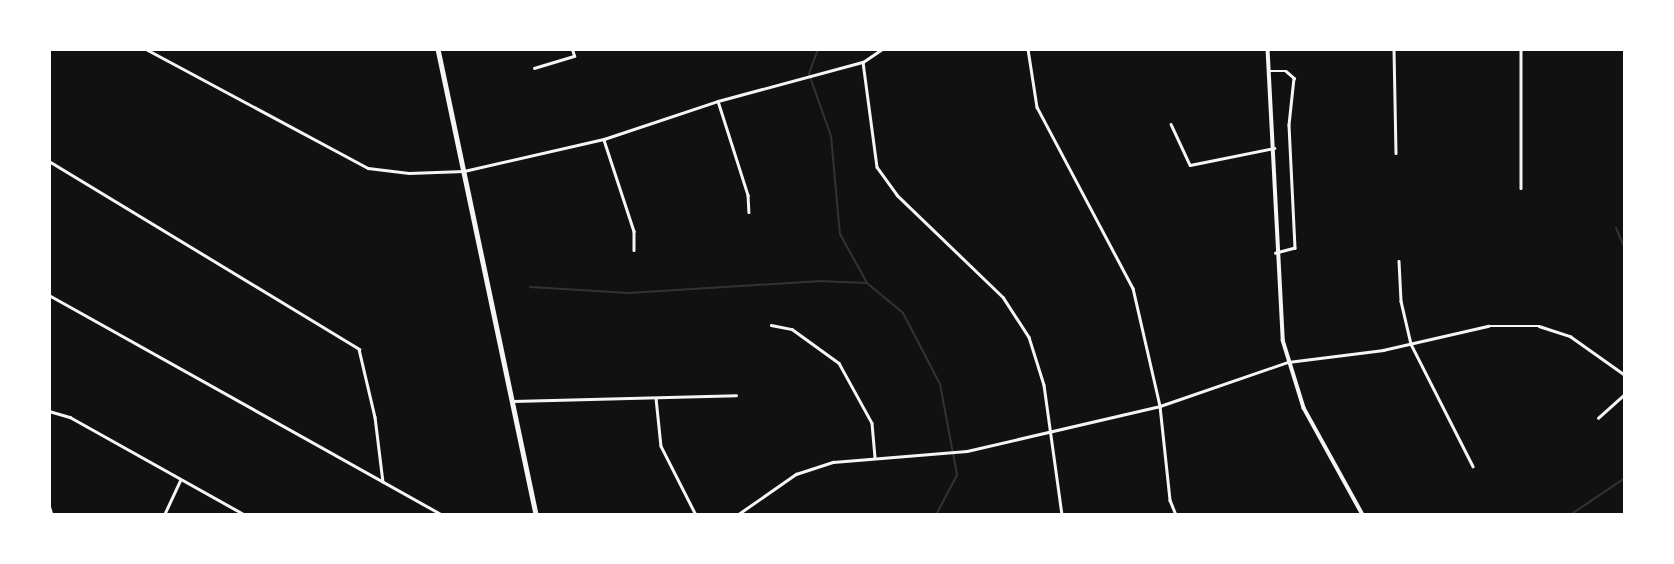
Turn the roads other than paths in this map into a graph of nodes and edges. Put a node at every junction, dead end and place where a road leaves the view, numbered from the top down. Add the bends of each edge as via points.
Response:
1 (146, 49) edge
2 (438, 49) edge
3 (572, 49) edge
4 (883, 49) edge
5 (1028, 49) edge
6 (1268, 49) edge
7 (1394, 49) edge
8 (1521, 49) edge
9 (863, 62) junction
10 (534, 68) dead end
11 (1269, 71) junction
12 (718, 101) junction
13 (1171, 124) dead end
14 (604, 139) junction
15 (1274, 148) junction
16 (1396, 153) dead end
17 (49, 161) edge
18 (464, 171) junction
19 (1521, 188) dead end
20 (749, 212) dead end
21 (634, 250) dead end
22 (1276, 253) junction
23 (1399, 261) dead end
24 (49, 295) edge
25 (771, 326) dead end
26 (1411, 344) junction
27 (1288, 362) junction
28 (1625, 375) edge
29 (1625, 394) edge
30 (736, 395) dead end
31 (656, 398) junction
32 (513, 401) junction
33 (1160, 406) junction
34 (49, 411) edge
35 (1598, 418) dead end
36 (1052, 432) junction
37 (875, 457) junction
38 (1473, 466) dead end
39 (180, 480) junction
40 (383, 482) junction
41 (49, 505) edge
42 (52, 515) edge
43 (164, 515) edge
44 (245, 515) edge
45 (442, 515) edge
46 (536, 515) edge
47 (696, 515) edge
48 (737, 515) edge
49 (1062, 515) edge
50 (1176, 515) edge
51 (1363, 515) edge

1 - 18 street via 368,169 388,173
2 - 18 main road
3 - 10 street via 573,56
4 - 9 street
5 - 33 street via 1037,107 1133,288
6 - 11 street
7 - 16 street
8 - 19 street
9 - 12 street
9 - 36 street via 877,167 897,195 1017,316 1038,357
11 - 15 street
11 - 22 street via 1286,71 1294,78 1289,135 1295,248
12 - 14 street
12 - 20 street
13 - 15 street via 1190,165
14 - 18 street
14 - 21 street via 634,230
15 - 22 street
17 - 40 street via 359,349 376,417
18 - 32 main road
22 - 27 street via 1280,324
23 - 26 street via 1401,301
24 - 40 street
25 - 37 street via 792,329 839,363 872,424
26 - 27 street
26 - 28 street via 1488,326 1539,326 1585,344
26 - 38 street
27 - 33 street
27 - 51 street via 1308,416
29 - 35 street
30 - 31 street
31 - 32 street
31 - 47 street via 661,446
32 - 46 main road
33 - 36 street
33 - 50 street via 1170,500
34 - 39 street via 69,417
36 - 37 street via 956,453
36 - 49 street
37 - 48 street via 833,462 796,474
39 - 43 street
39 - 44 street
40 - 45 street
41 - 42 street

